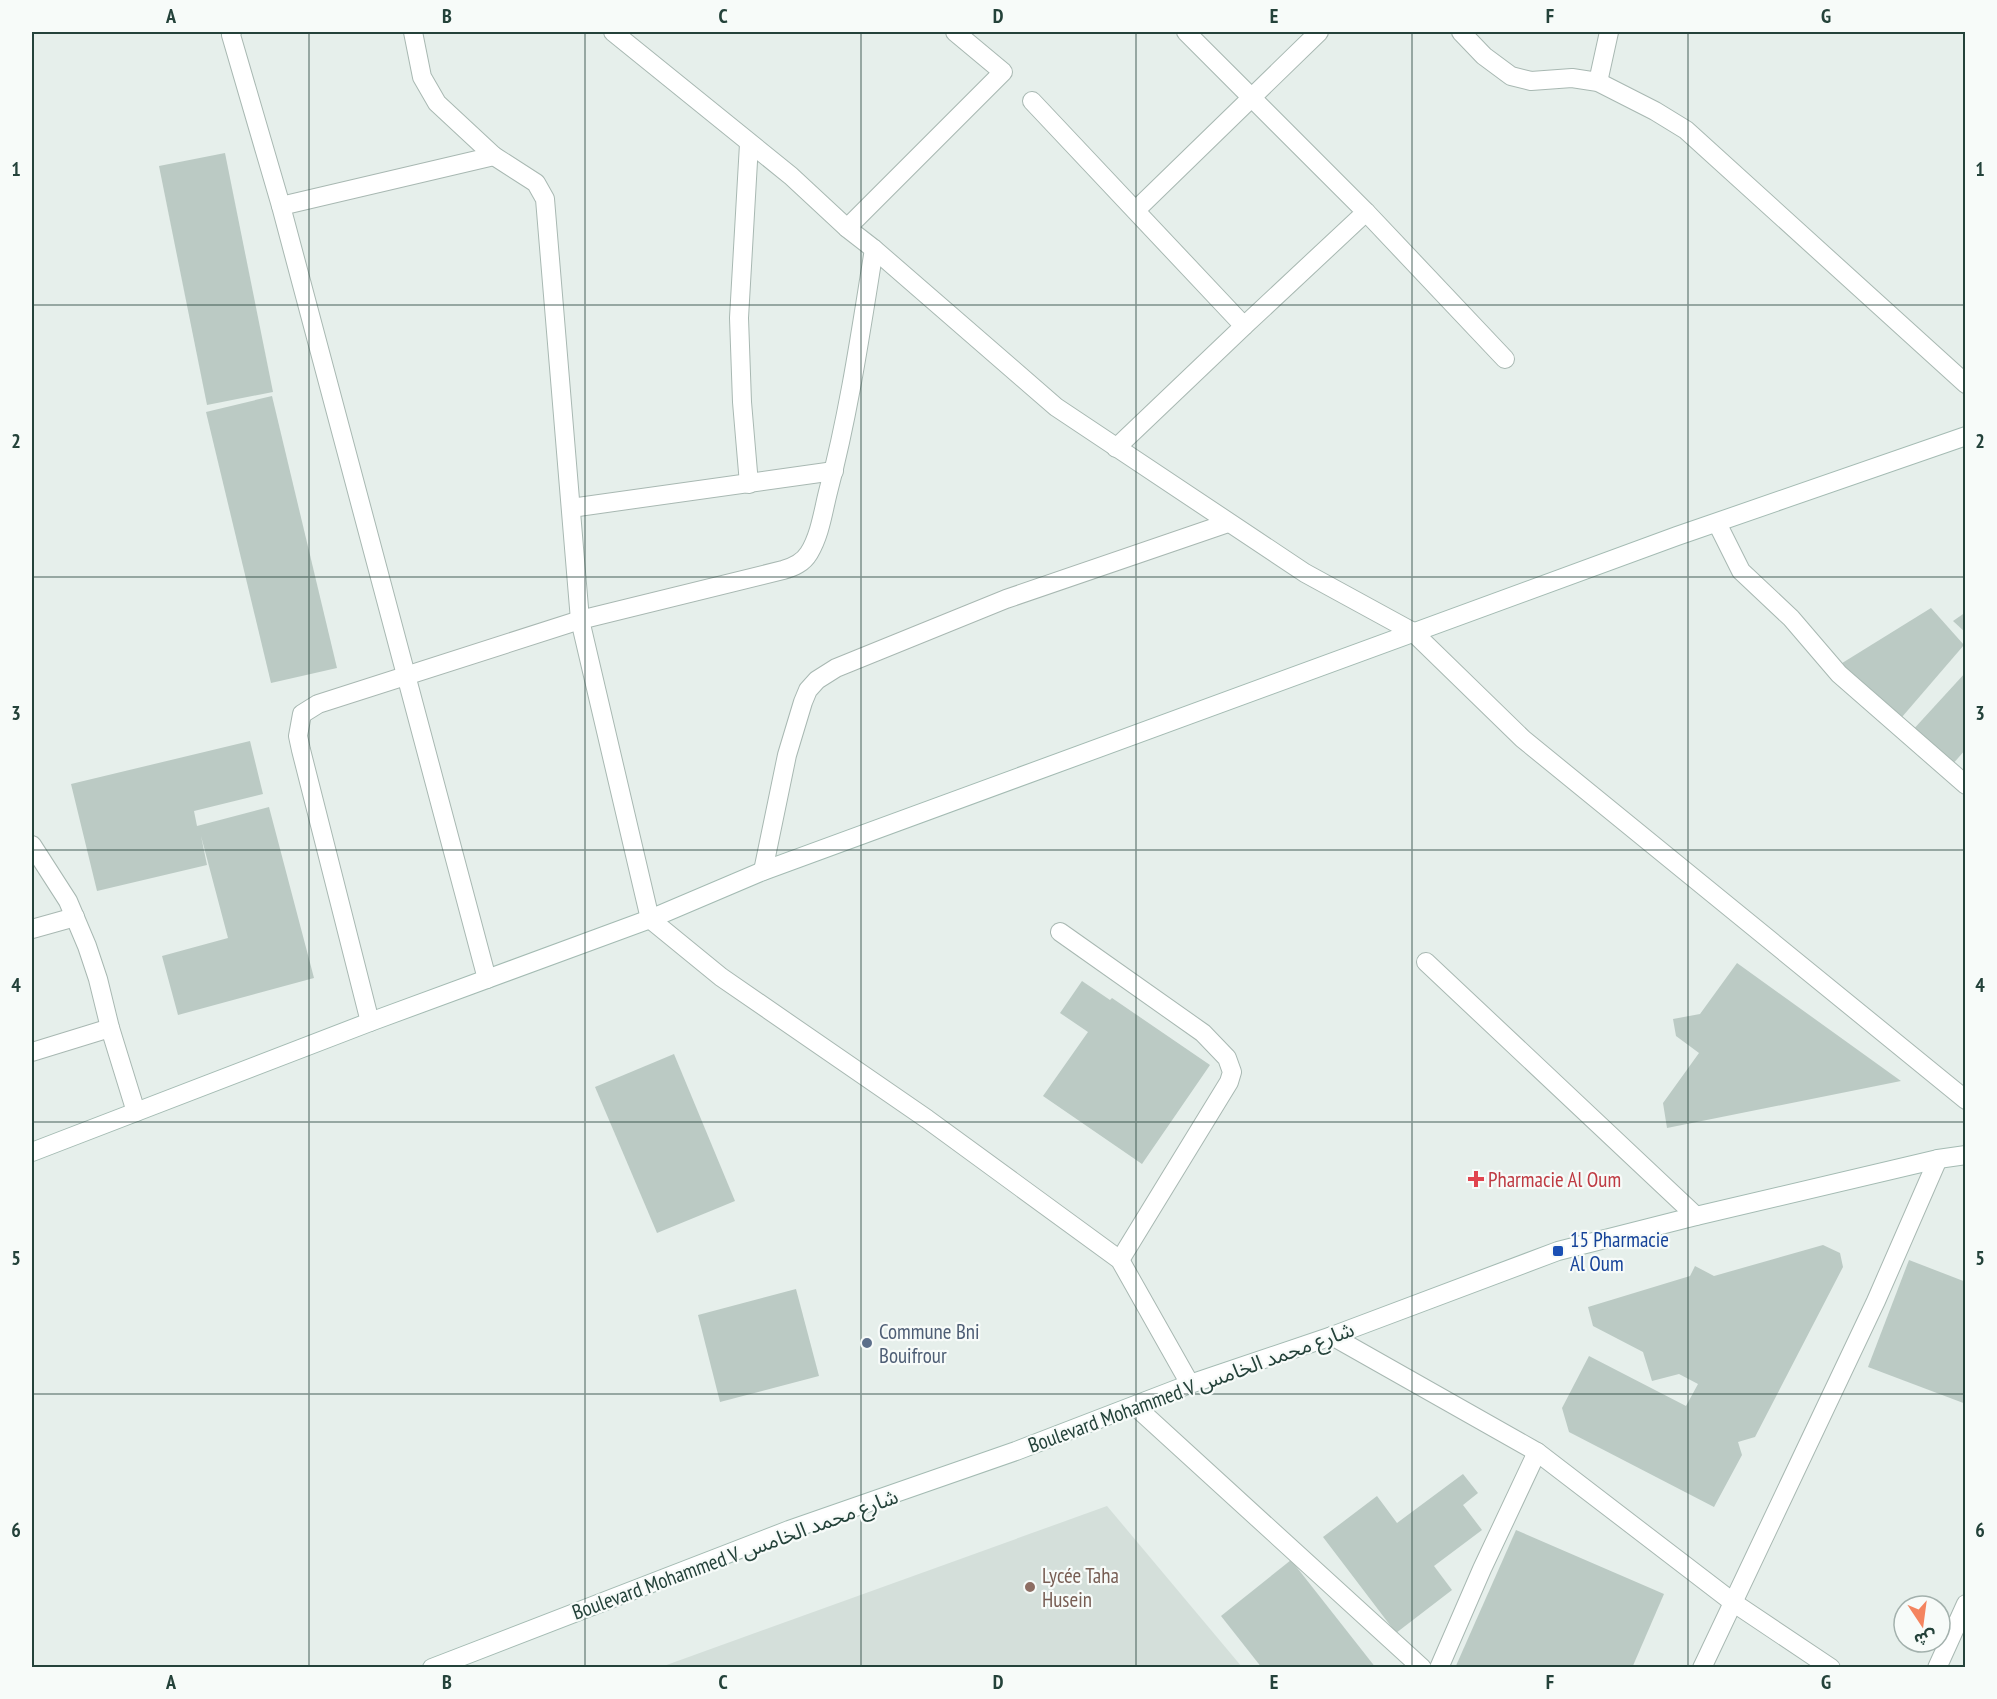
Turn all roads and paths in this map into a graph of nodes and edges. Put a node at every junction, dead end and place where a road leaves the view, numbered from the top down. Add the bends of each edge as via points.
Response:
1 (232, 32) edge
2 (413, 32) edge
3 (614, 32) edge
4 (955, 32) edge
5 (1186, 32) edge
6 (1318, 32) edge
7 (1461, 32) edge
8 (1609, 32) edge
9 (1598, 82) junction
10 (1252, 97) junction
11 (1032, 101) dead end
12 (749, 144) junction
13 (494, 156) junction
14 (281, 206) junction
15 (1136, 210) junction
16 (1366, 212) junction
17 (847, 228) junction
18 (874, 249) junction
19 (1244, 326) junction
20 (1505, 359) dead end
21 (1965, 384) edge
22 (1965, 436) edge
23 (1116, 448) junction
24 (834, 471) junction
25 (749, 484) junction
26 (571, 508) junction
27 (1228, 523) junction
28 (1717, 523) junction
29 (580, 620) junction
30 (1413, 632) junction
31 (406, 676) junction
32 (1965, 784) edge
33 (32, 845) edge
34 (764, 871) junction
35 (75, 917) junction
36 (650, 919) junction
37 (32, 929) edge
38 (1060, 932) dead end
39 (1426, 962) dead end
40 (487, 979) junction
41 (370, 1022) junction
42 (110, 1028) junction
43 (32, 1052) edge
44 (1965, 1100) edge
45 (136, 1112) junction
46 (32, 1152) edge
47 (1965, 1155) edge
48 (1938, 1159) junction
49 (1696, 1215) junction
50 (1120, 1260) junction
51 (1332, 1336) junction
52 (1190, 1384) junction
53 (1135, 1406) junction
54 (1537, 1452) junction
55 (1734, 1603) junction
56 (1965, 1604) edge
57 (432, 1668) edge
58 (1422, 1668) edge
59 (1439, 1668) edge
60 (1702, 1668) edge
61 (1831, 1668) edge
62 (1937, 1668) edge

1 - 14 street
2 - 13 street via 429,93
3 - 12 street
4 - 17 street via 1003,72
5 - 10 street
6 - 10 street
7 - 9 street via 1511,76 1530,81 1572,78
8 - 9 street
9 - 21 street via 1686,129
10 - 15 street
10 - 16 street
11 - 15 street
12 - 17 street
12 - 25 street via 740,318
13 - 14 street
13 - 26 street via 536,183 545,199
14 - 31 street
15 - 19 street
16 - 19 street
16 - 20 street
17 - 18 street
18 - 23 street via 1056,407
18 - 24 street
19 - 23 street
22 - 28 street
23 - 27 street
24 - 25 street
24 - 29 street via 816,537 809,553 795,566
25 - 26 street
26 - 29 street
27 - 30 street via 1305,573
27 - 34 street via 1006,599 836,668 817,680 802,702 787,755
28 - 30 street
28 - 32 street via 1741,571 1791,618 1839,674
29 - 31 street
29 - 36 street
30 - 34 street
30 - 44 street via 1523,739
31 - 40 street
31 - 41 street via 307,709 298,730
33 - 35 street
34 - 36 street
35 - 37 street
35 - 42 street via 98,979
36 - 40 street
36 - 50 street via 721,977 927,1119
38 - 50 street via 1203,1033 1227,1058 1232,1072
39 - 49 street
40 - 41 street
41 - 45 street
42 - 43 street
42 - 45 street
45 - 46 street
47 - 48 street, Boulevard Mohammed V شارع محمد الخامس
48 - 49 street, Boulevard Mohammed V شارع محمد الخامس
48 - 55 street
49 - 51 street, Boulevard Mohammed V شارع محمد الخامس via 1558,1251
50 - 52 street
51 - 52 street, Boulevard Mohammed V شارع محمد الخامس
51 - 54 street
52 - 53 street, Boulevard Mohammed V شارع محمد الخامس
53 - 57 street, Boulevard Mohammed V شارع محمد الخامس via 789,1530
53 - 58 street
54 - 55 street
54 - 59 street
55 - 60 street
55 - 61 street
56 - 62 street

